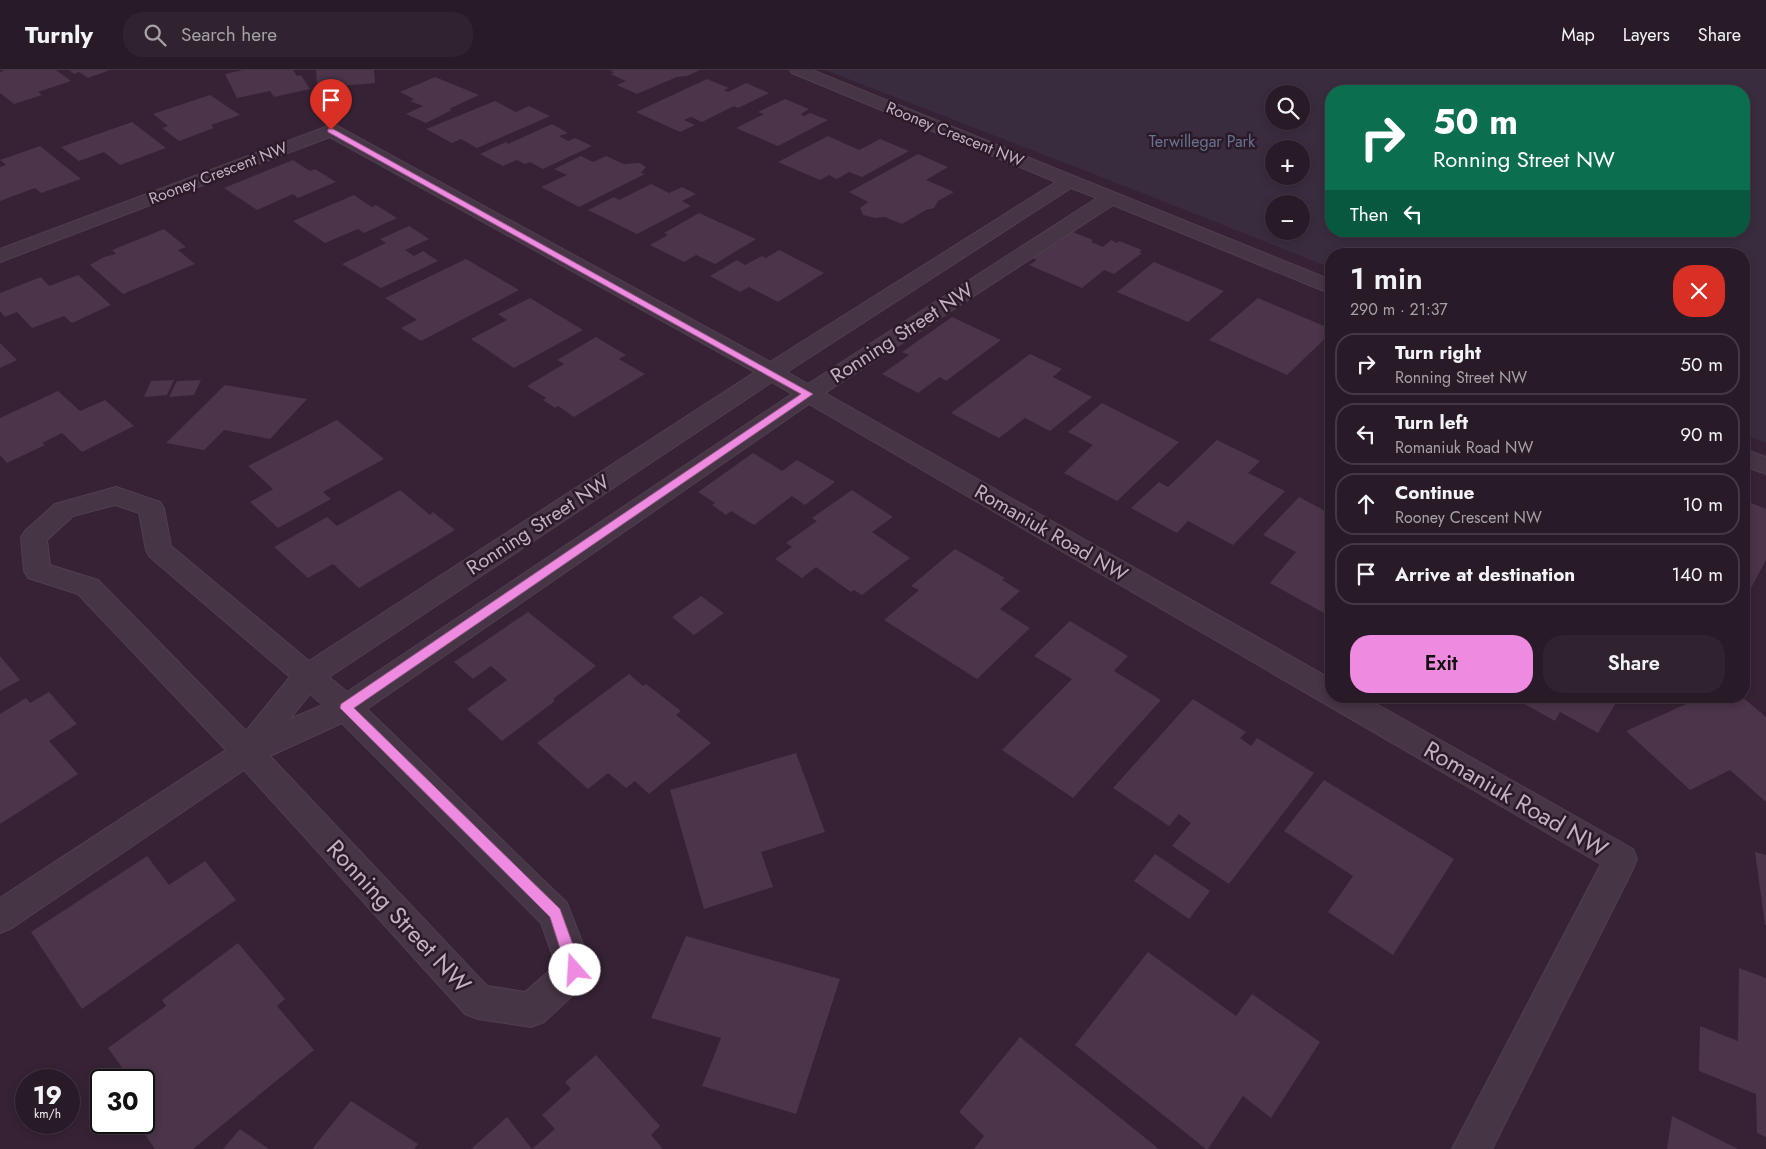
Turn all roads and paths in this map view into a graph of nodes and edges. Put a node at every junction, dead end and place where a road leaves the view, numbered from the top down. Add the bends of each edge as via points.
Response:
1 (798, 70) edge
2 (1071, 180) junction
3 (1112, 197) junction
4 (0, 256) edge
5 (1325, 285) edge
6 (771, 372) junction
7 (808, 394) junction
8 (1750, 459) edge
9 (1766, 466) edge
10 (308, 676) junction
11 (1325, 690) edge
12 (1349, 703) edge
13 (346, 708) junction
14 (247, 752) junction
15 (0, 917) edge
16 (1471, 1149) edge

1 - 2 street, Rooney Crescent NW
2 - 3 street, Rooney Crescent NW
2 - 6 street, Ronning Street NW
3 - 5 street
3 - 7 street, Ronning Street NW
4 - 6 street, Rooney Crescent NW via 331,130
6 - 7 street, Romaniuk Road NW
6 - 10 street, Ronning Street NW
7 - 11 street, Romaniuk Road NW
7 - 13 street, Ronning Street NW
8 - 9 street
10 - 13 street, Ronning Street NW
10 - 14 street, Ronning Street NW
10 - 14 street, Ronning Street NW via 159,550 151,508 116,496 64,510 34,537 37,571 88,587
12 - 16 street, Romaniuk Road NW via 1621,859
13 - 14 street, Ronning Street NW
13 - 14 street, Ronning Street NW via 556,914 575,970 531,1010 478,1002
14 - 15 street, Ronning Street NW

